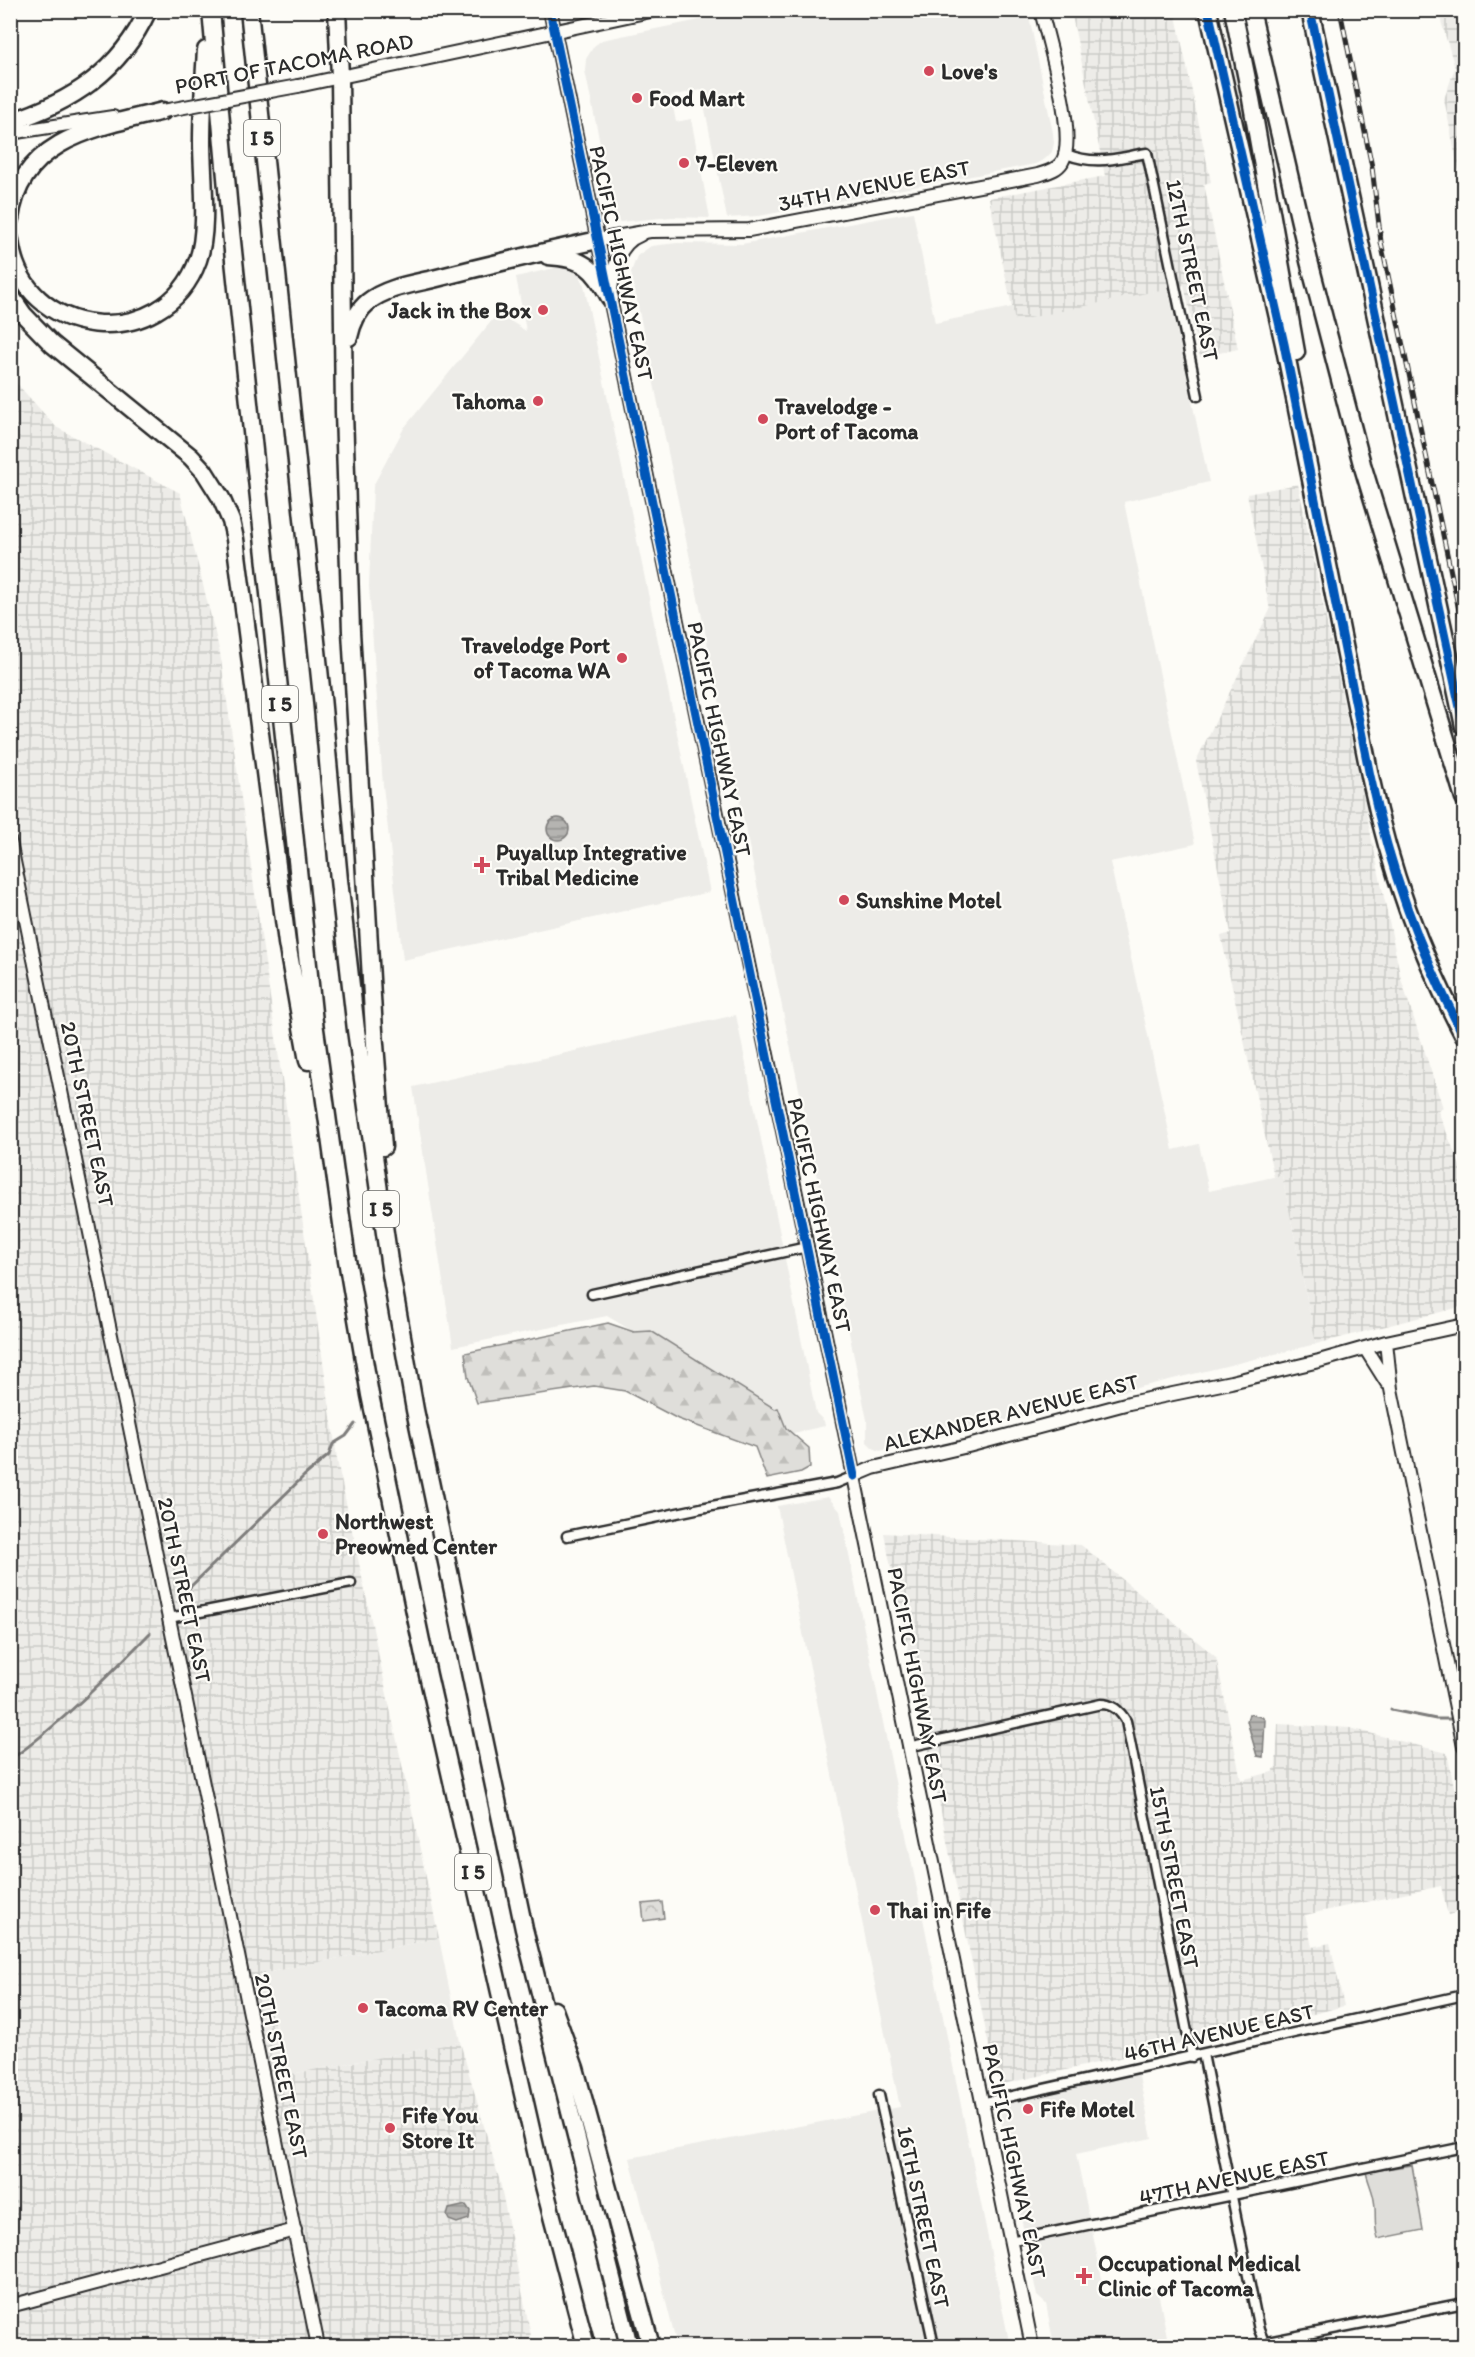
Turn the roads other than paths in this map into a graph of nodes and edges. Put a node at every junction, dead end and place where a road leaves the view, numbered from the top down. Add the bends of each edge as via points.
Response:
1 (148, 10) edge
2 (209, 10) edge
3 (249, 10) edge
4 (338, 10) edge
5 (550, 10) edge
6 (655, 10) edge
7 (1041, 10) edge
8 (1208, 10) edge
9 (1233, 10) edge
10 (1251, 10) edge
11 (1310, 10) edge
12 (554, 31) junction
13 (340, 77) junction
14 (163, 111) junction
15 (10, 122) edge
16 (10, 133) edge
17 (1066, 154) junction
18 (10, 219) edge
19 (650, 231) junction
20 (10, 240) edge
21 (598, 240) junction
22 (526, 255) junction
23 (10, 295) edge
24 (610, 298) junction
25 (344, 358) junction
26 (1198, 396) dead end
27 (1340, 620) junction
28 (1464, 726) edge
29 (1464, 798) edge
30 (10, 842) edge
31 (1464, 1036) edge
32 (326, 1117) junction
33 (807, 1247) junction
34 (592, 1294) dead end
35 (395, 1295) junction
36 (1464, 1325) edge
37 (1386, 1342) junction
38 (1365, 1348) junction
39 (1391, 1389) junction
40 (854, 1476) junction
41 (567, 1536) dead end
42 (351, 1583) dead end
43 (169, 1618) junction
44 (908, 1747) junction
45 (1464, 1747) edge
46 (524, 1929) junction
47 (1464, 1995) edge
48 (1203, 2054) junction
49 (1191, 2057) junction
50 (879, 2095) dead end
51 (981, 2103) junction
52 (1464, 2147) edge
53 (1232, 2195) junction
54 (295, 2230) junction
55 (1010, 2241) junction
56 (1464, 2303) edge
57 (10, 2306) edge
58 (1265, 2345) edge
59 (318, 2346) edge
60 (586, 2346) edge
61 (629, 2346) edge
62 (651, 2346) edge
63 (934, 2346) edge
64 (1032, 2346) edge
65 (1247, 2346) edge

1 - 15 highway via 135,36 103,73 63,102
2 - 20 highway via 202,129 203,235 198,260 175,296 152,314 134,320 114,325 84,323 67,317 35,295 18,272
2 - 32 highway, I 5
3 - 35 highway, I 5 via 340,892
4 - 13 highway
5 - 12 main road, PACIFIC HIGHWAY EAST
6 - 12 main road, PORT OF TACOMA ROAD
7 - 17 main road via 1066,123
8 - 27 highway via 1284,344
9 - 27 highway via 1287,298
10 - 29 highway via 1309,261 1362,464
11 - 28 highway
12 - 13 main road, PORT OF TACOMA ROAD
12 - 21 main road, PACIFIC HIGHWAY EAST
13 - 14 main road, PORT OF TACOMA ROAD, bridge
13 - 25 highway
14 - 16 main road, PORT OF TACOMA ROAD
14 - 18 highway via 92,129 48,151 19,185
17 - 19 main road, 34TH AVENUE EAST via 1052,171 1038,175 821,217 734,231
17 - 26 street, 12TH STREET EAST via 1098,161 1147,153
19 - 21 main road, 34TH AVENUE EAST
19 - 24 main road via 635,236 620,253
21 - 22 highway
21 - 24 main road, PACIFIC HIGHWAY EAST
22 - 24 highway via 579,261 591,268
22 - 25 highway via 403,287 371,300 356,316
23 - 32 highway via 52,344 191,457 217,491 231,521 287,943 308,1059
24 - 33 main road, PACIFIC HIGHWAY EAST
25 - 35 highway via 352,643 374,1031
27 - 31 highway via 1392,866 1420,945
30 - 43 main road, 20TH STREET EAST
32 - 60 highway, I 5 via 370,1395 428,1675 543,2182
33 - 34 street
33 - 40 main road, PACIFIC HIGHWAY EAST
35 - 46 highway, I 5 via 415,1410
36 - 37 main road, ALEXANDER AVENUE EAST
37 - 38 main road, ALEXANDER AVENUE EAST
37 - 39 main road
38 - 39 main road
38 - 40 main road, ALEXANDER AVENUE EAST via 1129,1403
39 - 45 main road
40 - 41 street, ALEXANDER AVENUE EAST via 826,1485
40 - 44 main road, PACIFIC HIGHWAY EAST
42 - 43 street
43 - 54 main road, 20TH STREET EAST
44 - 49 street, 15TH STREET EAST via 1101,1704 1115,1708 1126,1721
44 - 51 main road, PACIFIC HIGHWAY EAST
46 - 61 highway, I 5
46 - 62 highway via 575,2068
47 - 48 street, 46TH AVENUE EAST
48 - 49 street, 46TH AVENUE EAST
48 - 53 street
49 - 51 street, 46TH AVENUE EAST
50 - 63 street, 16TH STREET EAST
51 - 55 main road, PACIFIC HIGHWAY EAST
52 - 53 street, 47TH AVENUE EAST
53 - 55 street, 47TH AVENUE EAST
53 - 58 street
54 - 57 main road
54 - 59 main road, 20TH STREET EAST
55 - 64 main road, PACIFIC HIGHWAY EAST
56 - 58 street
58 - 65 street

